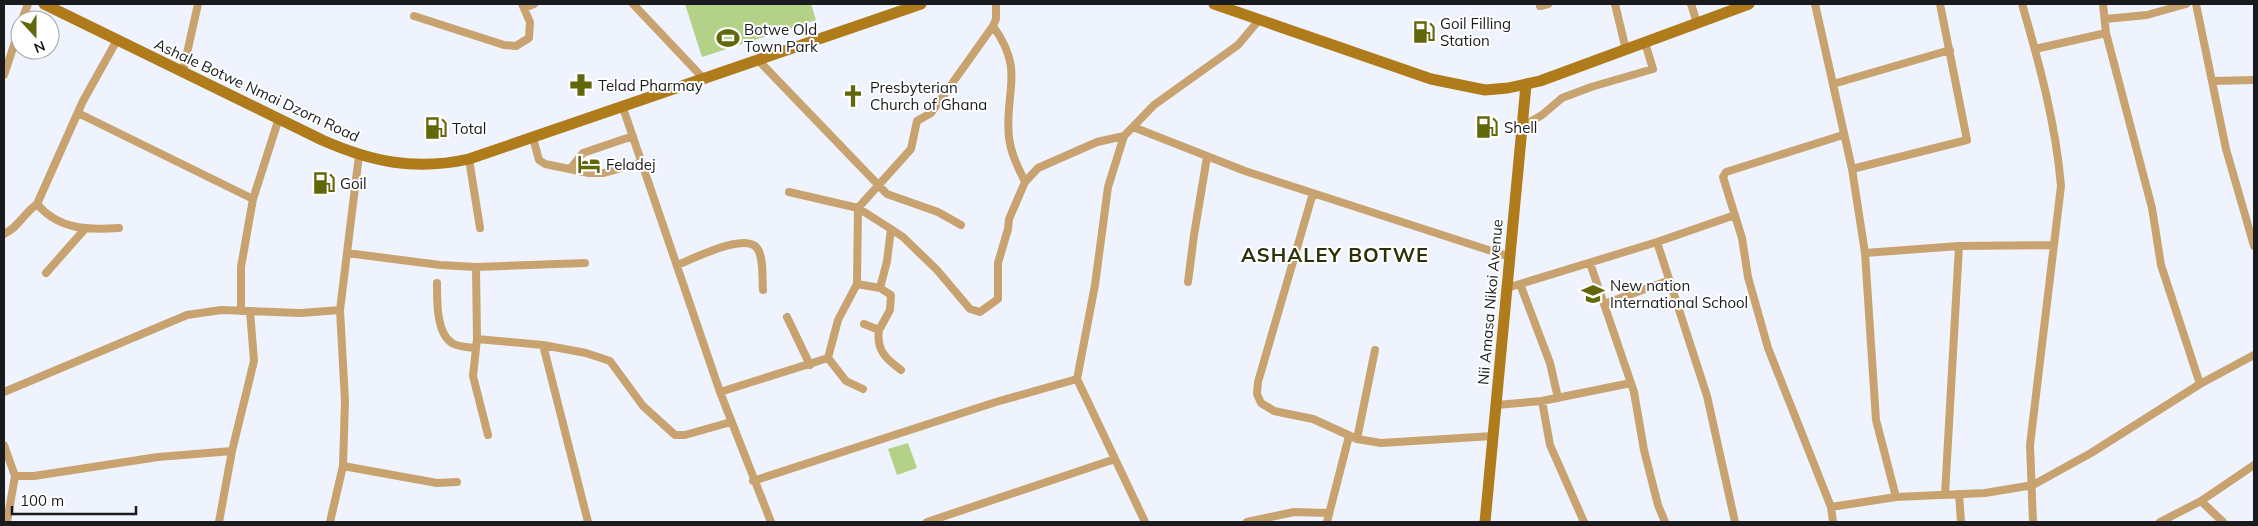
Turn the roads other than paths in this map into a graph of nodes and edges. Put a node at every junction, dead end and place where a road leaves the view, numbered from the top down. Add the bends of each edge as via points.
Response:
1 (44, 4) edge
2 (198, 4) edge
3 (534, 4) edge
4 (633, 4) edge
5 (921, 4) edge
6 (996, 4) edge
7 (1214, 4) edge
8 (1615, 4) edge
9 (1691, 4) edge
10 (1749, 4) edge
11 (1815, 4) edge
12 (1940, 4) edge
13 (2022, 4) edge
14 (2104, 4) edge
15 (2186, 4) edge
16 (2196, 4) edge
17 (523, 6) edge
18 (59, 7) edge
19 (414, 16) dead end
20 (2105, 19) junction
21 (1259, 20) junction
22 (1697, 23) junction
23 (993, 26) junction
24 (2106, 33) junction
25 (117, 40) junction
26 (1645, 43) junction
27 (2035, 49) junction
28 (1626, 50) junction
29 (1950, 50) junction
30 (10, 56) edge
31 (759, 61) junction
32 (183, 71) junction
33 (4, 74) edge
34 (704, 79) junction
35 (2254, 80) edge
36 (2213, 81) junction
37 (1833, 84) junction
38 (1526, 85) junction
39 (622, 105) junction
40 (78, 113) junction
41 (279, 118) junction
42 (1521, 126) junction
43 (1133, 127) junction
44 (1843, 135) junction
45 (633, 136) junction
46 (1124, 136) junction
47 (533, 138) junction
48 (359, 154) junction
49 (1207, 157) junction
50 (469, 159) junction
51 (642, 162) junction
52 (570, 169) junction
53 (1852, 169) junction
54 (1025, 182) junction
55 (877, 184) junction
56 (789, 192) dead end
57 (1313, 193) junction
58 (253, 198) junction
59 (37, 204) junction
60 (858, 208) junction
61 (1735, 215) junction
62 (961, 225) dead end
63 (118, 228) dead end
64 (480, 228) dead end
65 (891, 229) junction
66 (84, 230) junction
67 (4, 234) edge
68 (1657, 242) junction
69 (2053, 245) junction
70 (1959, 246) junction
71 (2254, 246) edge
72 (347, 253) junction
73 (1865, 253) junction
74 (1510, 257) junction
75 (586, 263) dead end
76 (1590, 263) junction
77 (677, 265) junction
78 (476, 267) junction
79 (46, 273) dead end
80 (1670, 280) junction
81 (1188, 282) dead end
82 (437, 283) dead end
83 (858, 284) junction
84 (1520, 284) junction
85 (880, 288) junction
86 (1507, 288) junction
87 (763, 290) dead end
88 (1604, 304) junction
89 (340, 310) junction
90 (241, 311) junction
91 (250, 311) junction
92 (787, 317) dead end
93 (864, 324) dead end
94 (879, 330) junction
95 (477, 339) junction
96 (543, 345) junction
97 (475, 348) junction
98 (1375, 350) dead end
99 (2254, 356) edge
100 (828, 358) junction
101 (810, 365) junction
102 (901, 370) dead end
103 (1077, 378) junction
104 (1631, 383) junction
105 (2200, 384) junction
106 (863, 389) dead end
107 (4, 392) edge
108 (720, 392) junction
109 (1558, 398) junction
110 (1542, 401) junction
111 (1496, 404) junction
112 (731, 422) junction
113 (488, 435) dead end
114 (1493, 436) junction
115 (1353, 437) junction
116 (4, 444) edge
117 (232, 451) junction
118 (1115, 459) junction
119 (2254, 465) edge
120 (343, 466) junction
121 (15, 476) junction
122 (753, 481) junction
123 (457, 482) dead end
124 (2033, 484) junction
125 (1959, 494) junction
126 (1945, 495) junction
127 (1896, 497) junction
128 (2201, 500) junction
129 (1831, 507) junction
130 (1328, 513) junction
131 (7, 522) edge
132 (219, 522) edge
133 (330, 522) edge
134 (588, 522) edge
135 (771, 522) edge
136 (928, 522) edge
137 (1145, 522) edge
138 (1247, 522) edge
139 (1326, 522) edge
140 (1485, 522) edge
141 (1584, 522) edge
142 (1665, 522) edge
143 (1735, 522) edge
144 (1831, 522) edge
145 (1961, 522) edge
146 (2033, 522) edge
147 (2160, 522) edge
148 (2223, 522) edge

1 - 18 main road, Ashale Botwe Nmai Dzorn Road
2 - 32 street
3 - 17 street
4 - 34 street
5 - 31 main road, Ashale Botwe Nmai Dzorn Road
6 - 23 street
7 - 21 main road
8 - 28 street
9 - 22 street
10 - 22 main road
11 - 37 street
12 - 29 street
13 - 27 street
14 - 20 street
15 - 20 street via 2147,15
16 - 36 street
17 - 19 street via 530,22 529,38 516,46
18 - 25 main road, Ashale Botwe Nmai Dzorn Road
20 - 24 street
21 - 38 main road via 1431,79 1485,90
21 - 43 street via 1238,45 1154,105
22 - 26 main road
23 - 54 street via 1006,43 1010,55 1009,138 1013,158
23 - 55 street via 931,113 917,121 911,149
24 - 27 street
24 - 105 street via 2152,208 2160,266
25 - 32 main road, Ashale Botwe Nmai Dzorn Road
25 - 40 street
26 - 28 main road
26 - 42 street via 1653,69 1591,86 1562,98 1542,115
27 - 69 street via 2059,163 2060,186
28 - 38 main road
29 - 37 street
29 - 53 street via 1967,140
30 - 33 street
31 - 34 main road, Ashale Botwe Nmai Dzorn Road
31 - 55 street
32 - 41 main road, Ashale Botwe Nmai Dzorn Road
34 - 39 main road, Ashale Botwe Nmai Dzorn Road
35 - 36 street
36 - 71 street via 2226,149
37 - 44 street
38 - 42 main road, Nii Amasa Nikoi Avenue
39 - 45 street
39 - 47 main road, Ashale Botwe Nmai Dzorn Road
40 - 58 street
40 - 59 street
41 - 48 main road, Ashale Botwe Nmai Dzorn Road
41 - 58 street
42 - 74 main road, Nii Amasa Nikoi Avenue
43 - 46 street
43 - 49 street
44 - 53 street
44 - 61 street via 1726,172 1723,177
45 - 51 street
45 - 52 street via 583,153
46 - 54 street via 1097,142 1038,168
46 - 103 street via 1108,187 1095,285
47 - 50 main road, Ashale Botwe Nmai Dzorn Road
47 - 52 street via 541,163
48 - 50 main road, Ashale Botwe Nmai Dzorn Road via 405,165
48 - 72 street
49 - 57 street
49 - 81 street
50 - 64 street
51 - 52 street via 604,173
51 - 77 street
53 - 73 street
54 - 65 street via 1009,219 996,272 998,299 980,312 970,309 937,270
55 - 60 street
55 - 62 street via 887,194 938,212
56 - 60 street
57 - 74 street
57 - 115 street via 1257,394 1260,403 1274,411 1314,418
58 - 90 street via 242,268
59 - 66 street via 44,213
59 - 67 street
60 - 65 street
60 - 83 street
61 - 68 street
61 - 129 street via 1768,348
63 - 66 street
65 - 85 street
66 - 79 street
68 - 76 street
68 - 80 street
69 - 70 street
69 - 124 street via 2030,445
70 - 73 street
70 - 126 street
72 - 78 street
72 - 89 street
73 - 127 street via 1876,420
74 - 86 main road, Nii Amasa Nikoi Avenue
75 - 78 street
76 - 84 street
76 - 88 street
77 - 87 street via 738,242 750,243 760,254
77 - 108 street
78 - 95 street
80 - 88 street
80 - 143 street via 1707,396
82 - 97 street via 437,314 447,339 453,344
83 - 85 street
83 - 100 street via 838,320
84 - 86 street
84 - 109 street via 1550,363
85 - 94 street via 891,295 890,310
86 - 111 main road, Nii Amasa Nikoi Avenue
88 - 104 street
89 - 91 street
89 - 120 street via 345,401
90 - 91 street
90 - 107 street via 221,310 187,316
91 - 117 street via 254,361
92 - 101 street
93 - 94 street
94 - 102 street via 881,351
95 - 96 street
95 - 97 street
96 - 112 street via 586,353 610,362 643,406 675,435
96 - 134 street
97 - 113 street via 473,376
98 - 115 street
99 - 105 street
100 - 101 street
100 - 106 street via 846,382
101 - 108 street
103 - 118 street
103 - 122 street
104 - 109 street
104 - 142 street via 1644,450
105 - 124 street via 2091,453
108 - 112 street
109 - 110 street
110 - 111 street
110 - 141 street via 1550,445
111 - 114 main road, Nii Amasa Nikoi Avenue
112 - 122 street
114 - 115 street via 1381,443
114 - 140 main road, Nii Amasa Nikoi Avenue
115 - 130 street
116 - 121 street
117 - 121 street via 158,457 34,476
117 - 132 street
118 - 136 street
118 - 137 street
119 - 128 street
120 - 123 street via 437,483
120 - 133 street
121 - 131 street
122 - 135 street
124 - 125 street
124 - 146 street
125 - 126 street
125 - 145 street
126 - 127 street
127 - 129 street
128 - 147 street
128 - 148 street
129 - 144 street
130 - 138 street via 1294,512
130 - 139 street

